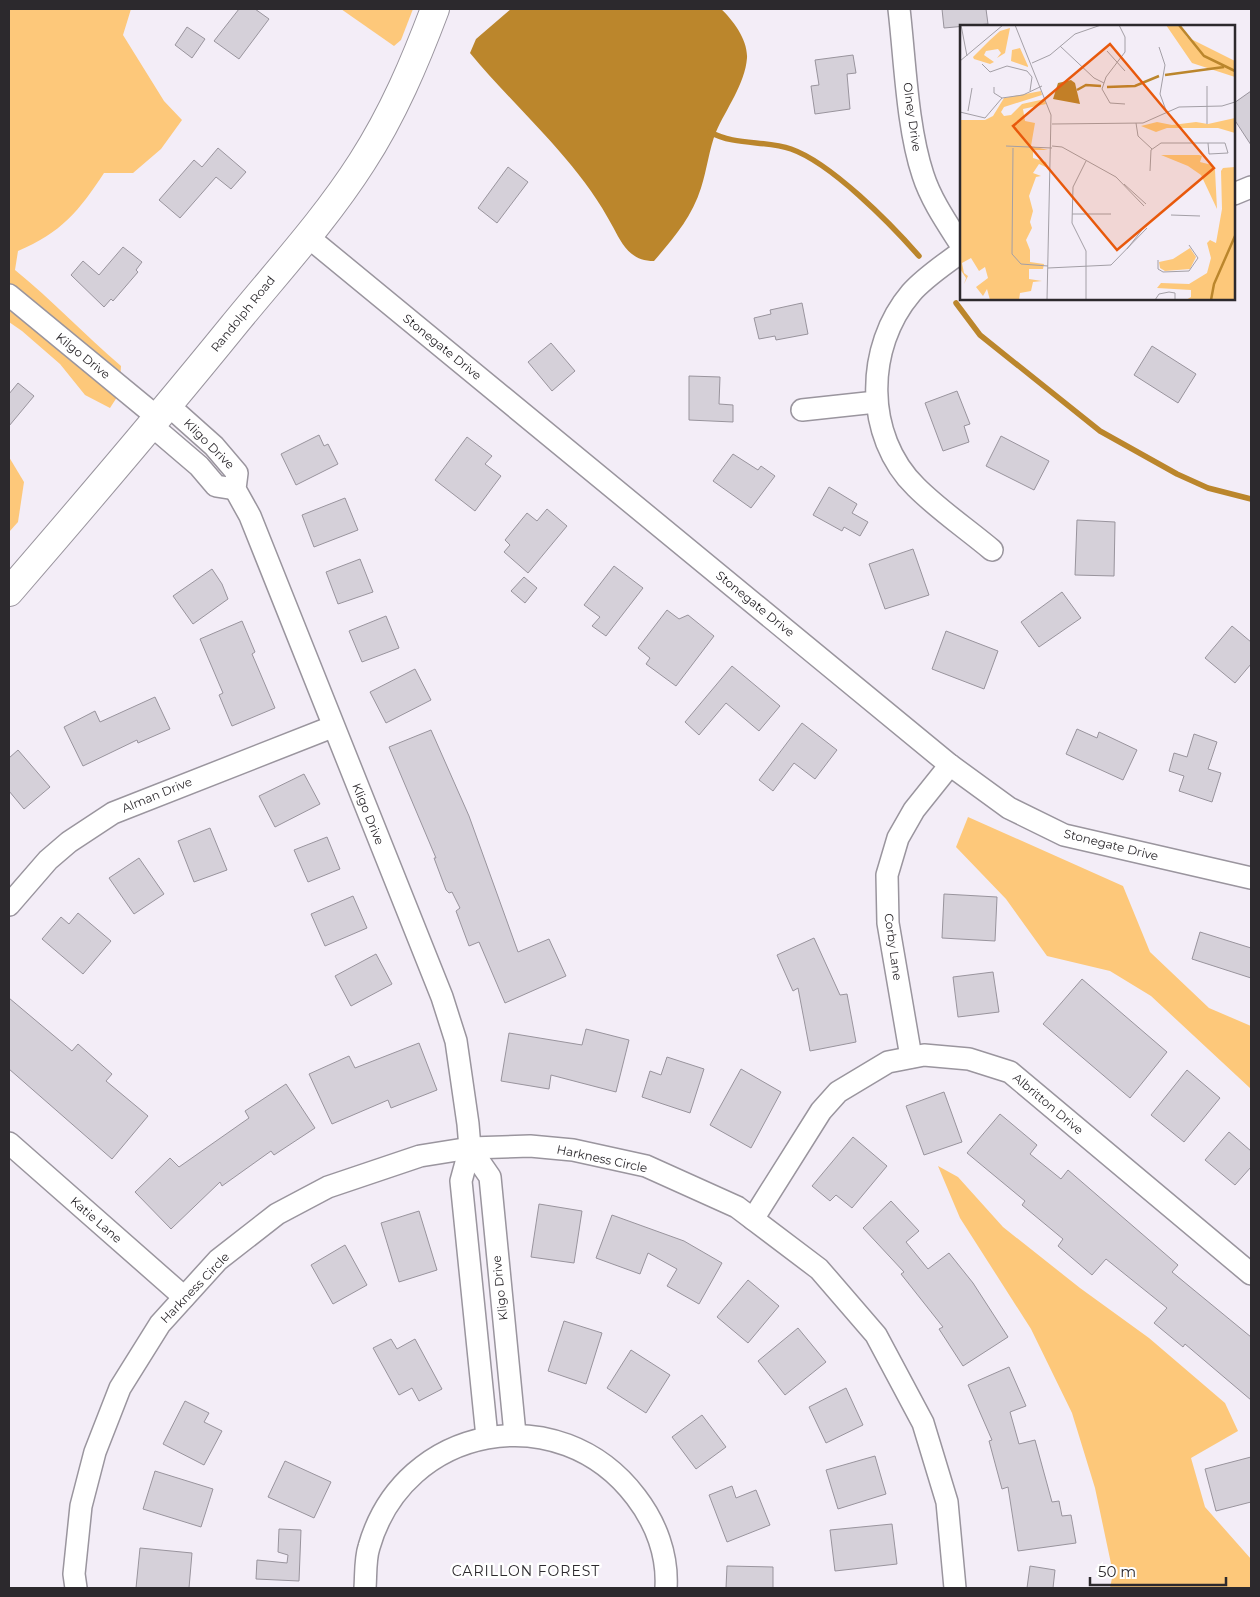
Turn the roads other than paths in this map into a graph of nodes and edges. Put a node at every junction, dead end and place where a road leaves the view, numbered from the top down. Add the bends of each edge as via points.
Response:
1 (435, 9) edge
2 (899, 9) edge
3 (1251, 187) edge
4 (1235, 194) edge
5 (307, 236) junction
6 (960, 243) edge
7 (960, 253) edge
8 (9, 296) edge
9 (876, 402) junction
10 (802, 410) dead end
11 (159, 416) junction
12 (992, 550) dead end
13 (9, 592) edge
14 (332, 727) junction
15 (950, 765) junction
16 (1251, 876) edge
17 (9, 905) edge
18 (912, 1057) junction
19 (9, 1143) edge
20 (470, 1148) junction
21 (753, 1218) junction
22 (1251, 1274) edge
23 (184, 1297) junction
24 (515, 1434) junction
25 (487, 1437) junction
26 (76, 1588) edge
27 (365, 1588) edge
28 (666, 1588) edge
29 (955, 1588) edge

1 - 5 street, Randolph Road via 404,87 381,131
2 - 6 street, Olney Drive via 916,151 935,201
3 - 4 street
5 - 11 street, Randolph Road
5 - 15 street, Stonegate Drive
7 - 9 street via 912,293 898,312 879,358
8 - 11 street, Kilgo Drive
9 - 10 street
9 - 12 street via 887,444 904,473 915,487
11 - 13 street, Randolph Road
11 - 14 street, Kligo Drive via 230,463 237,473 235,489 250,516
14 - 17 street, Alman Drive via 113,813 48,860
14 - 20 street, Kligo Drive via 442,997 456,1041
15 - 16 street, Stonegate Drive via 1009,808 1064,835
15 - 18 street, Corby Lane via 914,810 898,838 887,875 888,923
18 - 21 street, Albritton Drive via 888,1062 838,1092 821,1111
18 - 22 street, Albritton Drive via 969,1059 1010,1072
19 - 23 street, Katie Lane
20 - 21 street, Harkness Circle via 530,1146 573,1150 646,1166 737,1207
20 - 23 street, Harkness Circle via 420,1156 328,1186 277,1214 218,1260
20 - 24 street, Kligo Drive via 490,1177
20 - 25 street, Kligo Drive via 461,1181
21 - 29 street, Harkness Circle via 819,1269 876,1336 924,1423 947,1502
23 - 26 street, Harkness Circle via 160,1324 120,1388 95,1452 81,1506 74,1574
24 - 25 street
24 - 28 street via 552,1438 590,1454 622,1478 648,1512 660,1541 667,1575
25 - 27 street via 459,1445 419,1468 386,1506 369,1548

